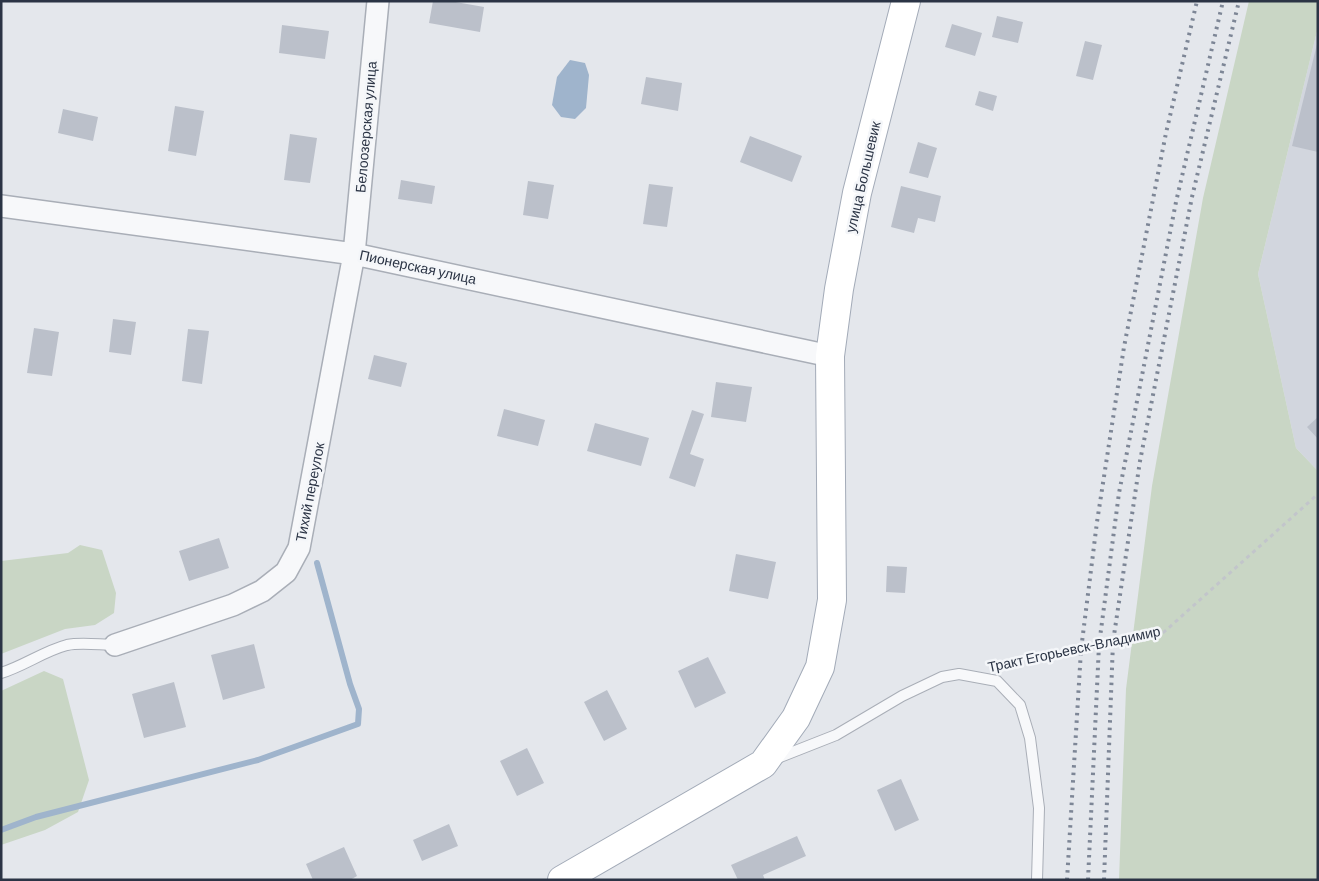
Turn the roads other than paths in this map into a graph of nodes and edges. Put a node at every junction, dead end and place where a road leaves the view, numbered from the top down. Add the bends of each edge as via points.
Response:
1 (378, 1) edge
2 (906, 1) edge
3 (1, 206) edge
4 (354, 254) junction
5 (830, 356) junction
6 (115, 645) joint
7 (1, 673) edge
8 (762, 764) junction
9 (562, 880) edge
10 (1037, 880) edge

1 - 4 street, Белоозерская улица
2 - 5 main road, улица Большевик via 857,193
3 - 4 street, Пионерская улица
4 - 5 street, Пионерская улица
4 - 6 street, Тихий переулок via 299,548 286,572 262,591 233,605
5 - 8 main road, улица Большевик via 832,600 820,667 796,718
6 - 7 lane via 69,645
8 - 9 main road
8 - 10 lane via 836,735 902,696 942,677 959,674 997,682 1020,705 1030,738 1039,808

